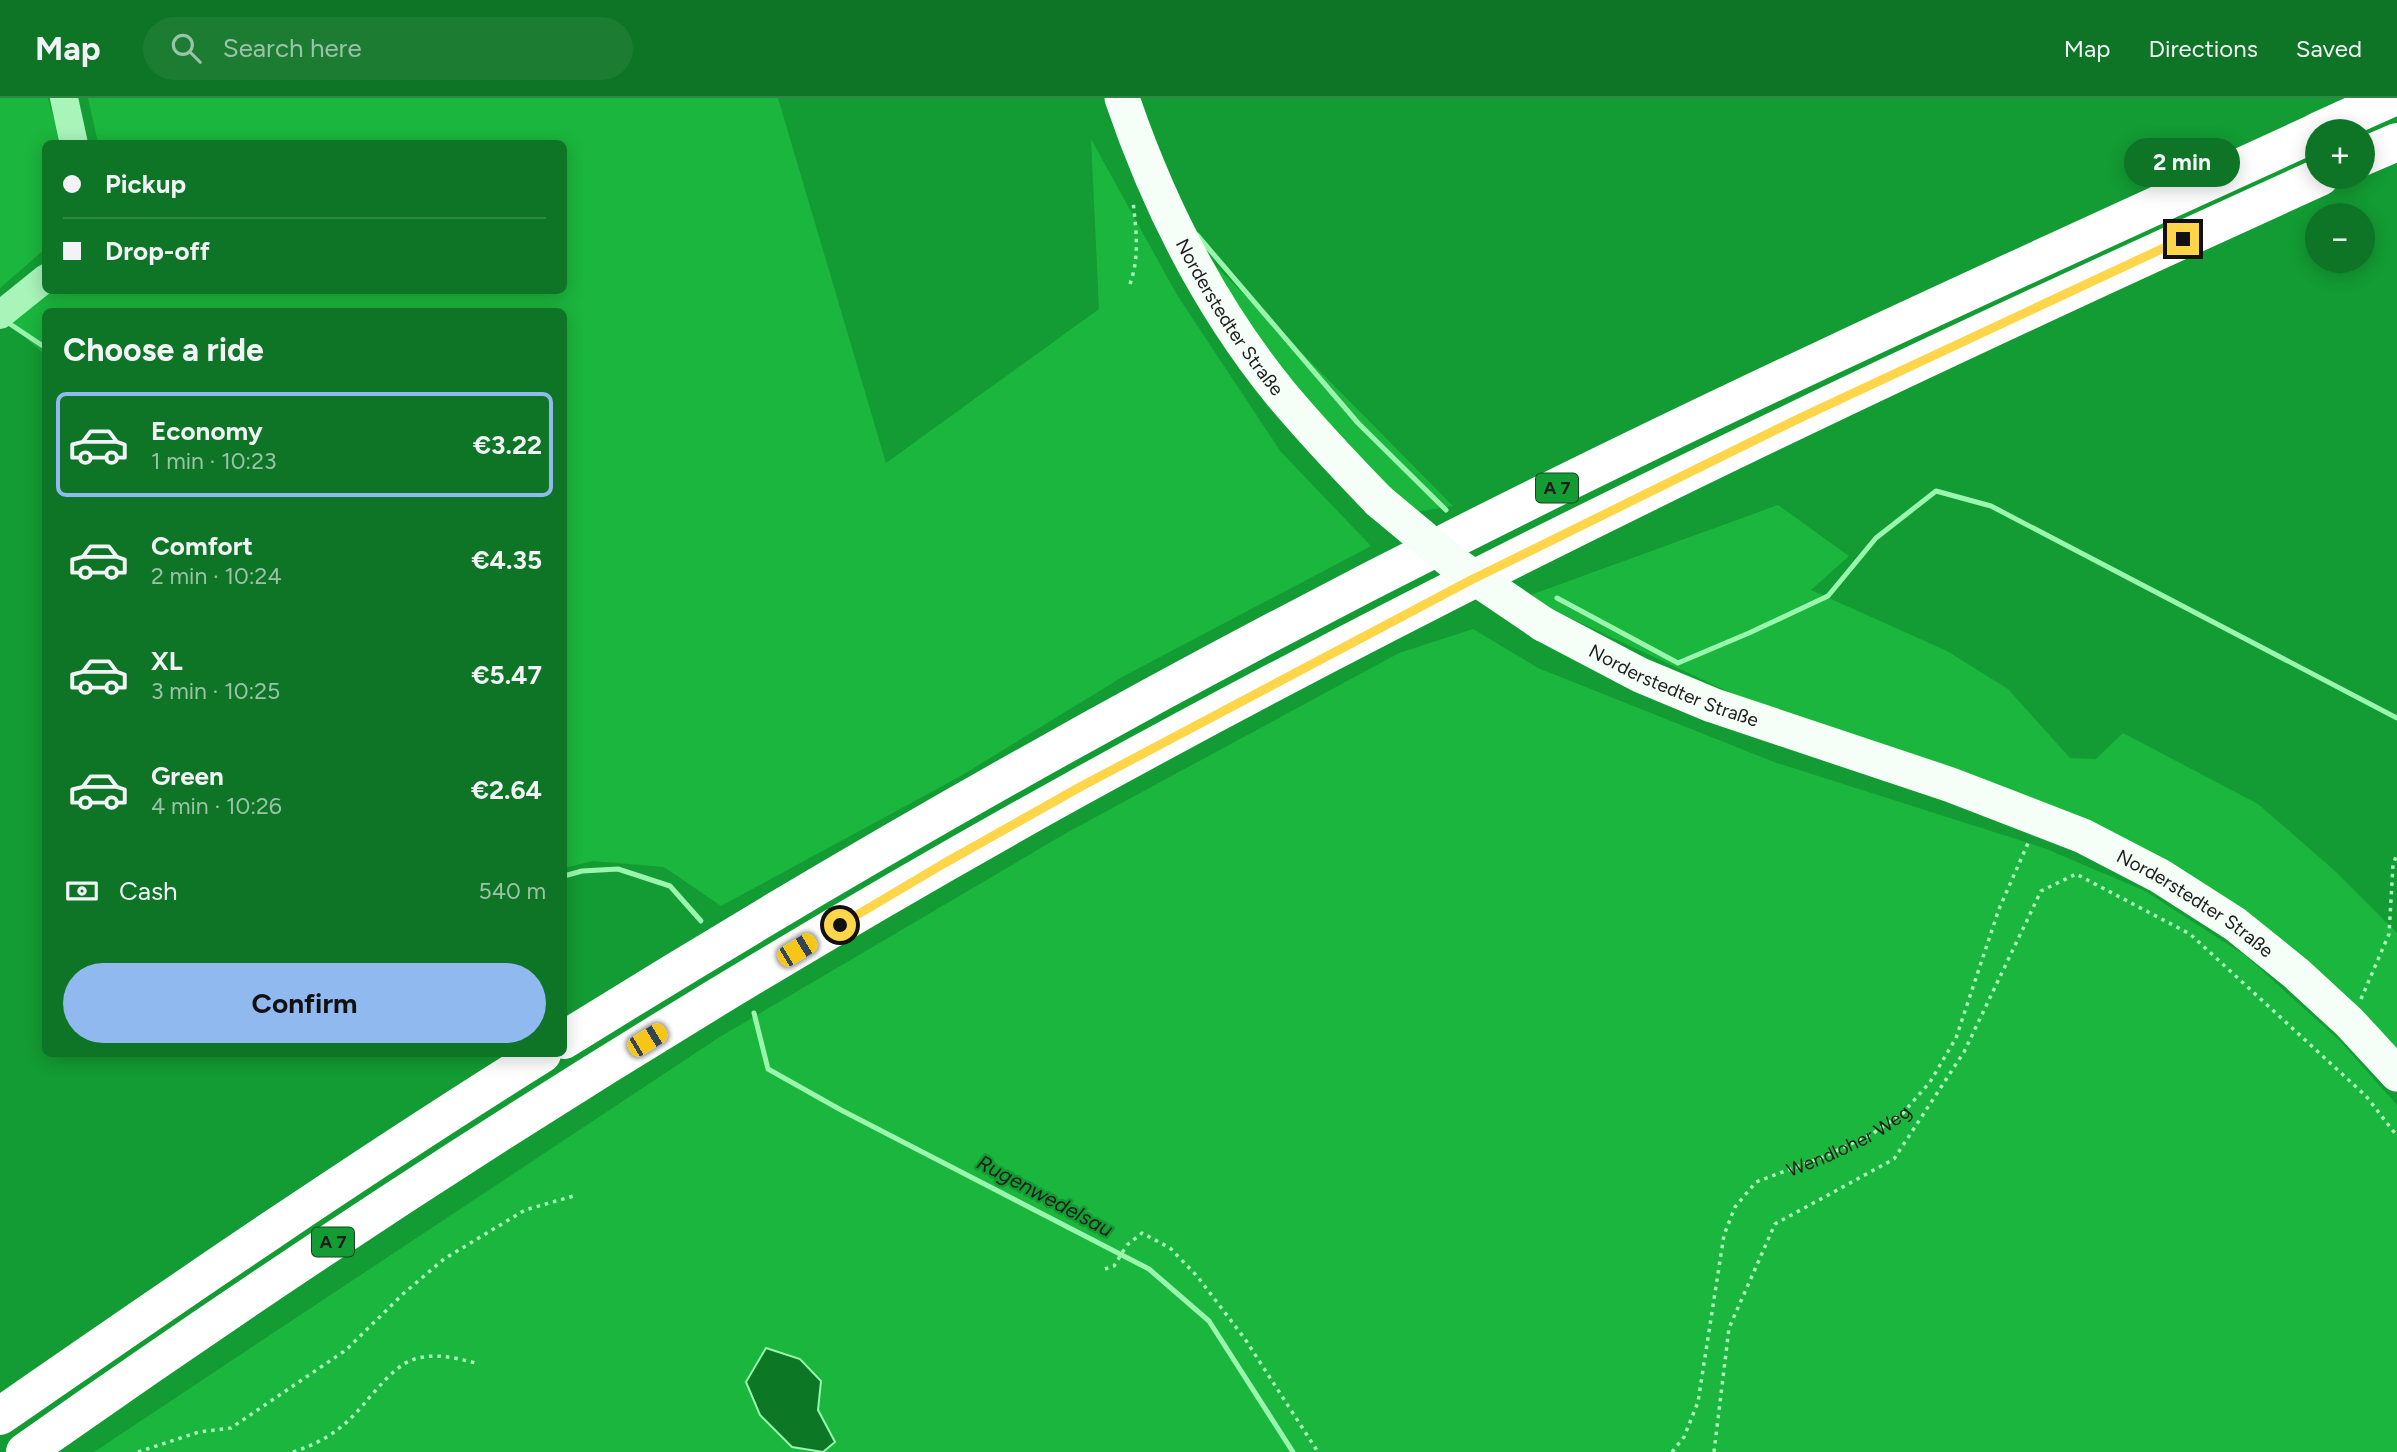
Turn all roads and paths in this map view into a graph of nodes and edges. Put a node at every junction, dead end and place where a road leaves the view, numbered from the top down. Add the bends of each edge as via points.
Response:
1 (64, 98) edge
2 (1122, 98) edge
3 (2391, 98) edge
4 (2346, 119) edge
5 (2305, 138) edge
6 (73, 140) edge
7 (2397, 142) edge
8 (2375, 152) edge
9 (2305, 184) edge
10 (1132, 192) dead end
11 (42, 281) edge
12 (1130, 284) dead end
13 (0, 315) edge
14 (2036, 825) junction
15 (2397, 855) edge
16 (2350, 1021) junction
17 (567, 1038) edge
18 (537, 1057) edge
19 (2397, 1074) edge
20 (2397, 1136) edge
21 (577, 1195) dead end
22 (1105, 1269) dead end
23 (476, 1363) dead end
24 (0, 1416) edge
25 (25, 1452) edge
26 (138, 1452) edge
27 (293, 1452) edge
28 (1318, 1452) edge
29 (1672, 1452) edge
30 (1714, 1452) edge

1 - 6 street
2 - 14 main road, Norderstedter Straße, bridge via 1153,183 1205,283 1242,340 1333,454 1456,565 1543,624 1640,675 1712,705 1951,785
3 - 4 highway, A 7
5 - 17 highway, A 7 via 1787,375 1461,535 990,787
7 - 8 highway
9 - 25 highway, A 7 via 1800,418 1483,574 1069,793 635,1047 276,1279
10 - 12 path via 1138,242
11 - 13 street
14 - 16 main road, Norderstedter Straße via 2083,836 2160,876 2235,924
14 - 29 path, Wendloher Weg via 1999,909 1956,1038 1930,1082 1903,1113 1872,1134 1756,1182 1735,1207 1724,1235 1698,1402 1684,1437
15 - 16 path via 2389,934
16 - 19 main road, Norderstedter Straße
18 - 24 highway, A 7 via 253,1241
20 - 30 path via 2366,1096 2190,934 2076,874 2041,891 1964,1052 1894,1159 1775,1224 1729,1328
21 - 26 path via 524,1210 444,1259 345,1350 231,1428 199,1432
22 - 28 path via 1142,1233 1171,1248 1244,1339
23 - 27 path via 440,1355 411,1360 329,1437

